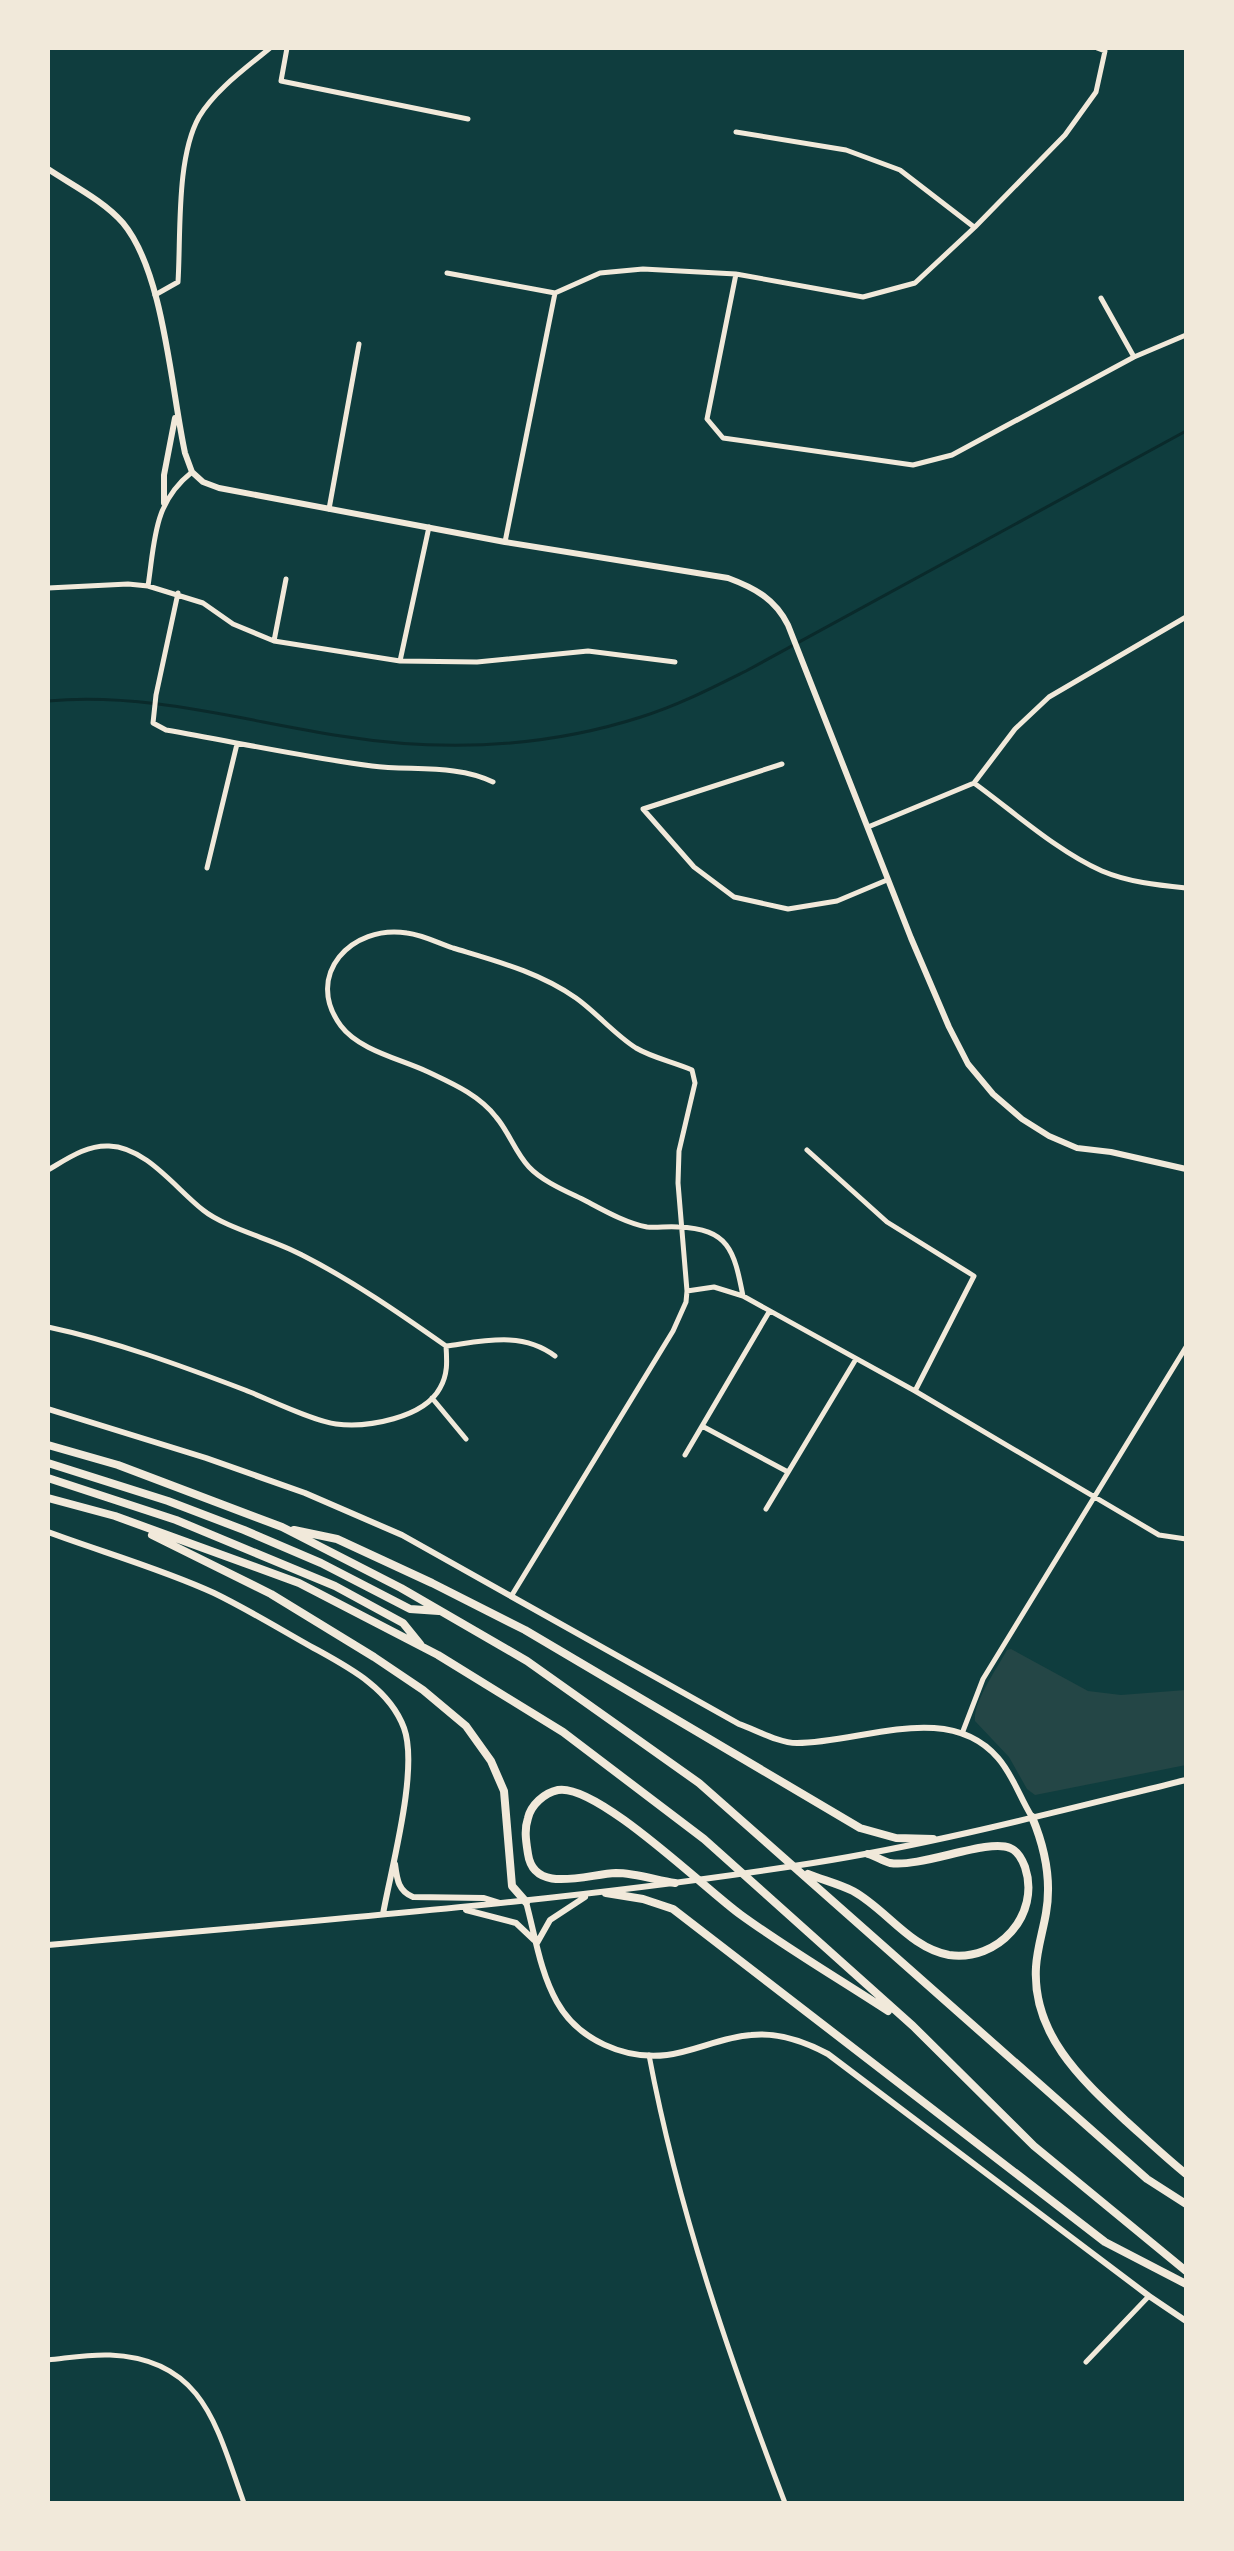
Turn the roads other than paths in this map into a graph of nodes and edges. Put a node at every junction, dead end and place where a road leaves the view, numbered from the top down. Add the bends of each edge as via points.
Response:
1 (270, 48) edge
2 (287, 48) edge
3 (1097, 48) edge
4 (468, 119) dead end
5 (736, 132) dead end
6 (48, 169) edge
7 (975, 227) junction
8 (447, 273) dead end
9 (736, 274) junction
10 (555, 293) junction
11 (155, 295) junction
12 (1101, 298) dead end
13 (1186, 335) edge
14 (359, 344) dead end
15 (1134, 357) junction
16 (176, 415) junction
17 (192, 472) junction
18 (164, 503) junction
19 (329, 509) junction
20 (429, 527) junction
21 (505, 542) junction
22 (286, 579) dead end
23 (148, 586) junction
24 (48, 588) edge
25 (178, 593) junction
26 (1186, 617) edge
27 (274, 641) junction
28 (400, 661) junction
29 (675, 662) dead end
30 (237, 744) junction
31 (782, 764) dead end
32 (493, 782) dead end
33 (974, 783) junction
34 (868, 827) junction
35 (207, 868) dead end
36 (887, 880) junction
37 (1186, 888) edge
38 (807, 1150) dead end
39 (1186, 1169) edge
40 (48, 1170) edge
41 (682, 1227) junction
42 (687, 1291) junction
43 (743, 1296) junction
44 (769, 1312) junction
45 (48, 1327) edge
46 (446, 1346) junction
47 (1186, 1347) edge
48 (555, 1356) dead end
49 (856, 1359) junction
50 (915, 1391) junction
51 (432, 1398) junction
52 (48, 1409) edge
53 (702, 1426) junction
54 (466, 1439) dead end
55 (48, 1445) edge
56 (685, 1455) dead end
57 (48, 1463) edge
58 (788, 1472) junction
59 (48, 1478) edge
60 (48, 1498) edge
61 (1092, 1498) junction
62 (766, 1509) dead end
63 (115, 1516) junction
64 (282, 1527) junction
65 (48, 1532) edge
66 (1186, 1539) edge
67 (512, 1595) junction
68 (443, 1611) junction
69 (423, 1648) junction
70 (963, 1731) junction
71 (1186, 1780) edge
72 (1032, 1817) junction
73 (933, 1839) junction
74 (868, 1854) junction
75 (394, 1856) junction
76 (800, 1871) junction
77 (675, 1883) junction
78 (606, 1893) junction
79 (589, 1895) junction
80 (526, 1902) junction
81 (506, 1904) junction
82 (461, 1908) junction
83 (383, 1914) junction
84 (537, 1943) junction
85 (48, 1945) edge
86 (913, 2026) junction
87 (649, 2055) junction
88 (1186, 2174) edge
89 (1186, 2204) edge
90 (1186, 2271) edge
91 (1186, 2284) edge
92 (1149, 2296) junction
93 (1186, 2321) edge
94 (48, 2360) edge
95 (1086, 2362) dead end
96 (244, 2503) edge
97 (785, 2503) edge

1 - 11 street via 200,116 183,166 178,282
2 - 4 street via 281,81
3 - 7 street via 1105,51 1096,92 1065,135
5 - 7 street via 846,150 900,170
6 - 11 street via 121,221 137,243
7 - 9 street via 915,283 863,297
8 - 10 street
9 - 10 street via 643,269 600,273
9 - 15 street via 707,419 723,438 913,465 952,455
10 - 21 street
11 - 16 street
12 - 15 street
13 - 15 street
14 - 19 street
16 - 17 street
16 - 18 street
17 - 18 street
17 - 19 street via 219,488
18 - 23 street
19 - 20 street
20 - 21 street
20 - 28 street
21 - 34 street via 728,578 769,599 793,636
22 - 27 street
23 - 24 street
23 - 25 street
25 - 27 street
25 - 30 street via 153,723
26 - 33 street via 1049,697 1015,729
27 - 28 street
28 - 29 street via 477,662 588,651
30 - 32 street via 370,766 471,774
30 - 35 street
31 - 36 street via 643,809 694,867 734,897 788,909 837,901
33 - 34 street
33 - 37 street via 1101,870 1141,883
34 - 36 street
36 - 39 street via 949,1027 968,1064 993,1094 1022,1119 1077,1148
38 - 50 street via 887,1222 974,1276
40 - 46 street via 83,1149 126,1149 206,1213 300,1253
41 - 41 street via 679,1151 695,1083 692,1070 637,1049 557,985 411,933 367,935 333,964 329,997 343,1028 371,1047 470,1093 498,1119 531,1170 632,1223
41 - 42 street
41 - 43 street via 714,1233 730,1249
42 - 43 street via 714,1287
42 - 67 street via 673,1331
43 - 44 street
44 - 49 street
44 - 53 street
45 - 51 street via 212,1377 333,1424 367,1425 400,1417
46 - 48 street via 523,1340
46 - 51 street via 447,1368
47 - 61 street
49 - 50 street
49 - 58 street
50 - 61 street
51 - 54 street
52 - 67 street via 305,1493 402,1535
53 - 56 street
53 - 58 street
55 - 64 highway via 118,1465
57 - 68 highway via 244,1530 410,1609
58 - 62 street
59 - 69 highway via 176,1520 335,1586 403,1623
60 - 63 highway
61 - 66 street via 1159,1535
61 - 70 street via 983,1679
63 - 69 highway via 299,1583
63 - 80 highway via 271,1594 423,1690 466,1726 504,1791 512,1886
64 - 68 highway
64 - 73 highway via 337,1539 525,1630 860,1828 896,1838
65 - 75 street via 211,1592 371,1683 397,1714 408,1751
67 - 70 street via 739,1724 795,1743 918,1727
68 - 76 highway via 527,1661 699,1783
69 - 86 highway via 563,1732 704,1839
70 - 72 street via 998,1758
71 - 72 street
72 - 73 street
72 - 88 highway via 1041,1838 1049,1892 1036,1980 1052,2038 1092,2089
73 - 74 street
74 - 76 highway via 891,1863 1010,1847 1020,1856 1027,1879 1018,1925 1004,1941 982,1952 959,1956 934,1951 854,1892
74 - 77 street
75 - 81 street via 400,1887 413,1897 484,1898
75 - 83 street
76 - 89 highway via 1147,2179
77 - 78 street
77 - 86 highway via 619,1873 555,1880 538,1875 526,1847 529,1814 540,1799 571,1790 617,1816 740,1915
78 - 79 street
78 - 91 highway via 673,1909 1093,2233
79 - 80 street
79 - 84 street via 550,1920
80 - 81 street
80 - 84 street
81 - 82 street
82 - 83 street
82 - 84 street via 516,1923
83 - 85 street
84 - 87 street via 556,2001 576,2026 603,2044
86 - 90 highway via 1034,2146
87 - 92 street via 753,2034 810,2044
87 - 97 street via 703,2269
92 - 93 street
92 - 95 street
94 - 96 street via 108,2355 140,2358 171,2371 196,2392 215,2420

